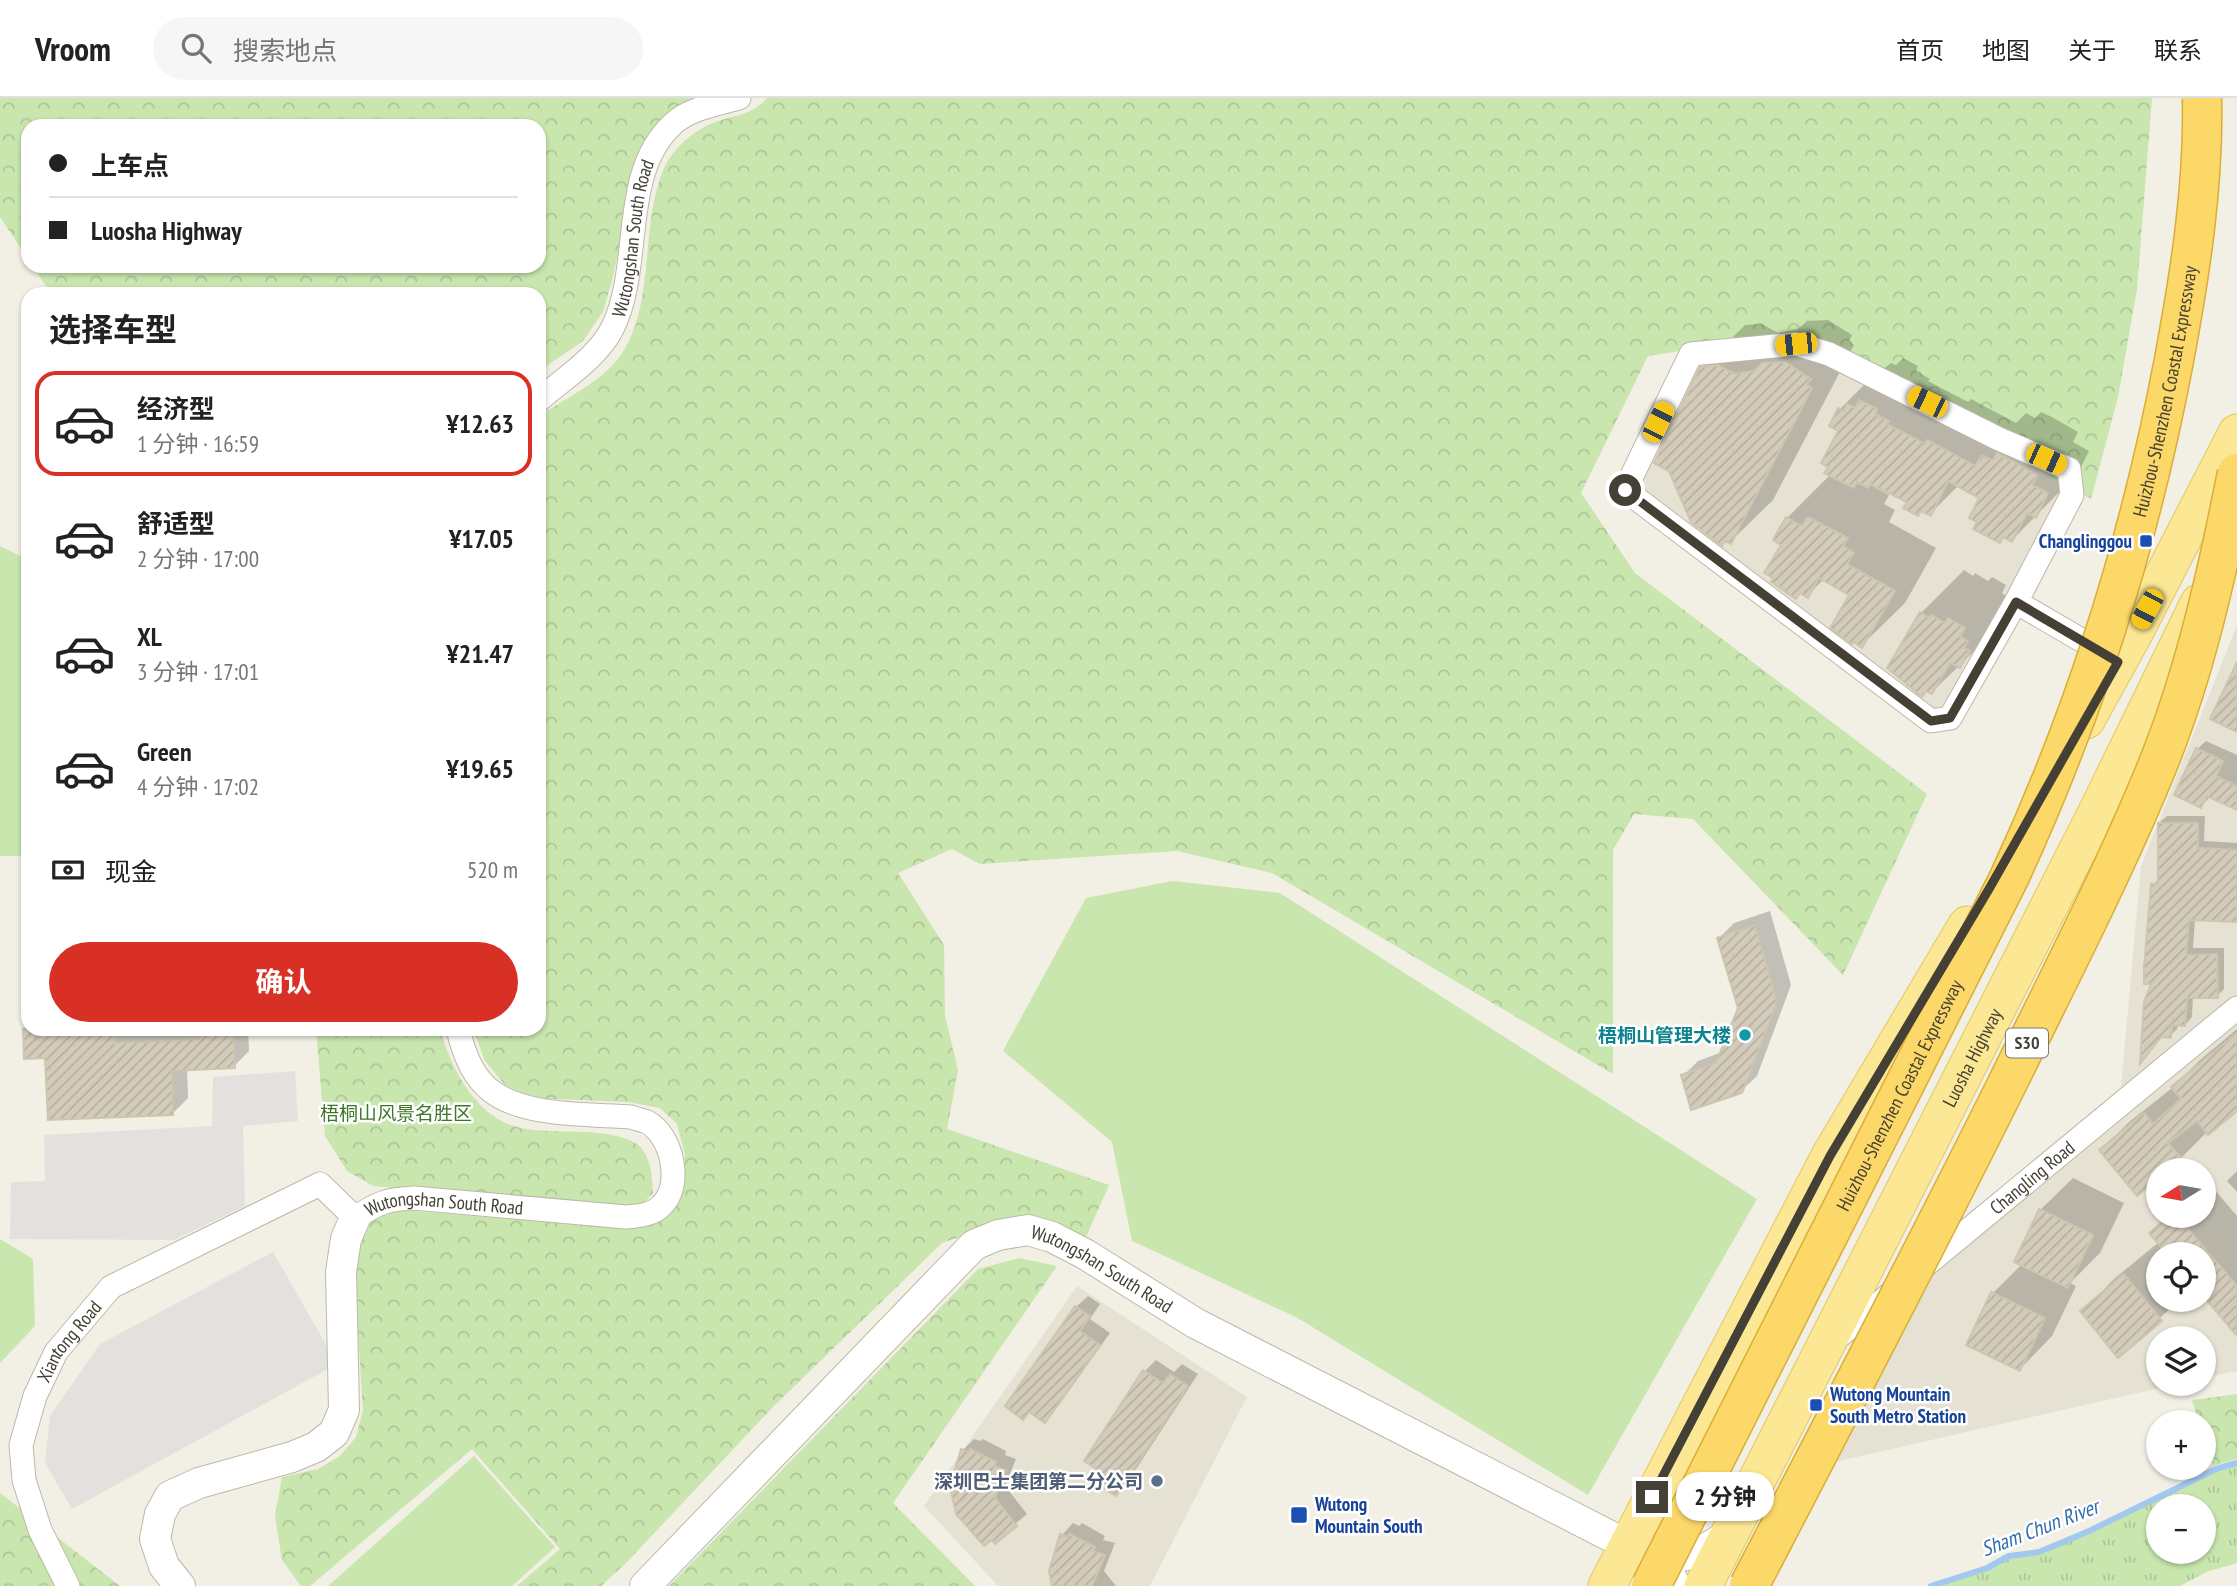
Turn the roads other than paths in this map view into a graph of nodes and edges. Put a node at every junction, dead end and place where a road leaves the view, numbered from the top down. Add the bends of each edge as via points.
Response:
1 (739, 98) edge
2 (2202, 98) edge
3 (546, 394) edge
4 (2237, 433) edge
5 (2237, 473) edge
6 (2237, 527) edge
7 (2016, 602) junction
8 (2118, 662) junction
9 (2237, 1008) edge
10 (460, 1036) edge
11 (355, 1217) junction
12 (1827, 1346) junction
13 (1662, 1477) junction
14 (1711, 1557) edge
15 (1641, 1562) edge
16 (68, 1586) edge
17 (180, 1586) edge
18 (645, 1586) edge
19 (1607, 1586) edge
20 (1676, 1586) edge
21 (1749, 1586) edge

1 - 3 street, Wutongshan South Road via 694,111 675,122 657,143 643,170 622,302 611,331 593,354
2 - 15 highway, Huizhou-Shenzhen Coastal Expressway, bridge via 2194,235 2162,424 2109,625 2046,799 2004,890
4 - 8 main road
5 - 21 highway, S30, bridge via 2206,611 2155,772 1950,1199
6 - 12 main road, Luosha Highway
7 - 7 street via 2072,495 2069,469 1829,354 1796,344 1690,354 1625,490 1931,721 1950,718
7 - 8 street
8 - 13 main road via 1830,1156
9 - 12 street, Changling Road
10 - 11 street, Wutongshan South Road via 472,1069 487,1089 502,1099 520,1106 648,1122 670,1152 674,1172 663,1205 646,1215 626,1217 393,1198
11 - 16 street, Xiantong Road via 320,1184 111,1287 56,1352 35,1396 21,1445 24,1480 40,1530
11 - 17 street, Wutongshan South Road via 341,1272 344,1410 334,1433 292,1457 199,1483 170,1496 160,1514 155,1539 164,1566
12 - 14 main road, Luosha Highway
13 - 14 main road via 1656,1525 1664,1539
13 - 15 main road
14 - 15 street, Wutongshan South Road
15 - 18 street, Wutongshan South Road via 1195,1323 1085,1254 1028,1230 974,1245
15 - 19 main road
15 - 20 street, Wutongshan South Road via 1669,1574

